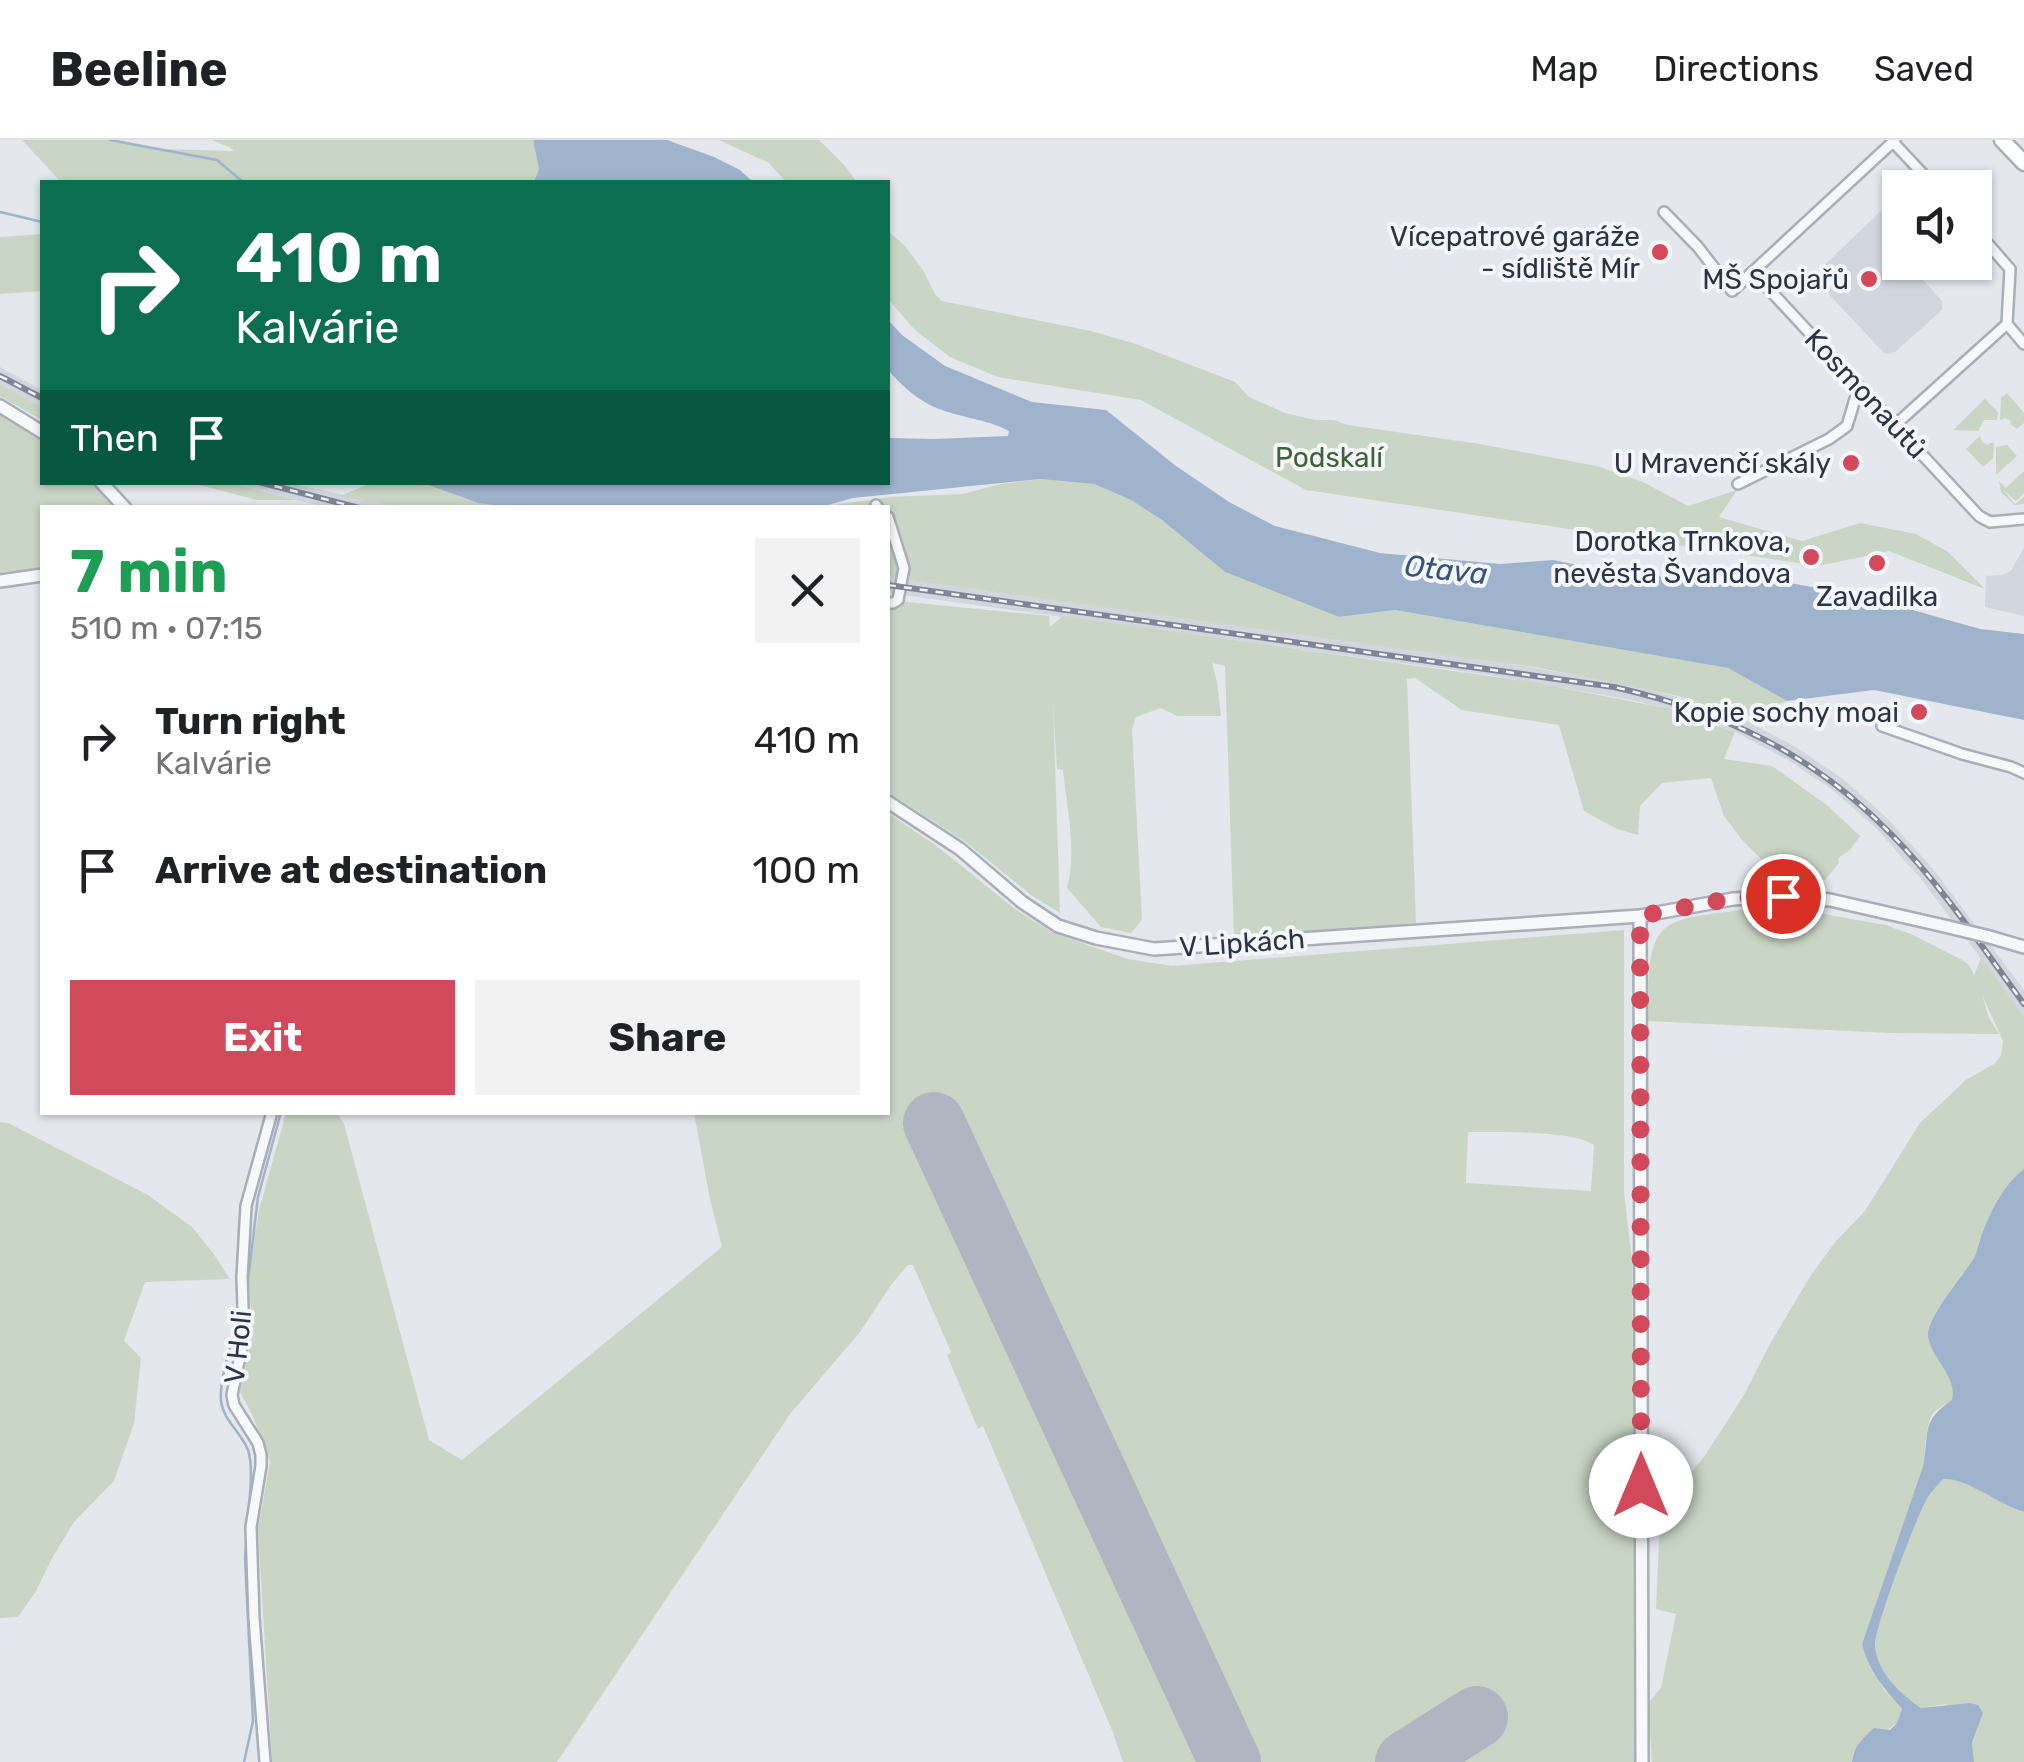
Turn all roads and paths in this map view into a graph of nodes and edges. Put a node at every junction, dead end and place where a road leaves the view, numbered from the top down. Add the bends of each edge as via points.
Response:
1 (2002, 140) edge
2 (1894, 141) edge
3 (2024, 163) edge
4 (1920, 170) edge
5 (1664, 212) dead end
6 (1992, 248) edge
7 (1753, 272) junction
8 (2007, 324) junction
9 (2024, 344) edge
10 (1872, 403) junction
11 (0, 406) edge
12 (1894, 426) junction
13 (40, 431) edge
14 (1738, 484) dead end
15 (104, 485) edge
16 (122, 505) edge
17 (2024, 519) edge
18 (890, 523) edge
19 (40, 575) edge
20 (0, 581) edge
21 (890, 603) edge
22 (1882, 726) dead end
23 (2024, 773) edge
24 (890, 803) edge
25 (1640, 916) junction
26 (2024, 947) edge
27 (271, 1115) edge
28 (265, 1762) edge
29 (1642, 1762) edge

1 - 3 main road
2 - 4 street
2 - 7 street
5 - 7 street via 1732,291
6 - 8 street via 2010,269
7 - 10 street, Kosmonautů
8 - 9 street
8 - 12 street
10 - 12 street, Kosmonautů
10 - 14 street via 1856,399 1847,426 1829,440
11 - 13 street
12 - 17 street, Kosmonautů via 1979,516 1990,522
15 - 16 street
18 - 21 street via 904,568 898,600
19 - 20 street
22 - 23 street
24 - 25 street, V Lipkách via 1058,926 1154,950
25 - 26 street, V Lipkách, bridge via 1783,896 1830,900
25 - 29 street
27 - 28 street, V Holi via 246,1206 244,1337 232,1394 260,1454 252,1526

